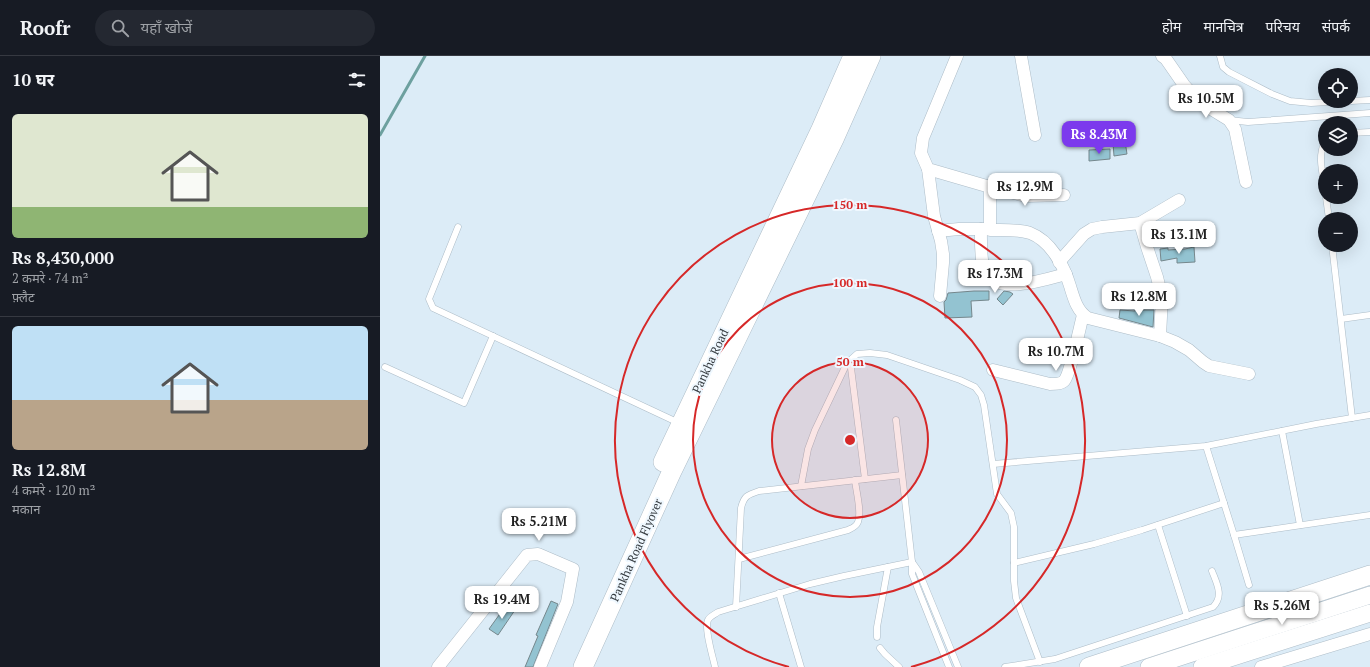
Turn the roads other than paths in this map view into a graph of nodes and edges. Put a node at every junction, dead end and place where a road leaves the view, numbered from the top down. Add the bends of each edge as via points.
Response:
1 (853, 56) edge
2 (871, 56) edge
3 (957, 56) edge
4 (1021, 56) edge
5 (1162, 56) edge
6 (1220, 56) edge
7 (1370, 100) edge
8 (1358, 101) edge
9 (1318, 102) edge
10 (1370, 113) edge
11 (1229, 120) junction
12 (1370, 132) edge
13 (1358, 133) edge
14 (1035, 135) dead end
15 (928, 169) junction
16 (1246, 182) dead end
17 (990, 187) junction
18 (1064, 195) dead end
19 (1179, 200) dead end
20 (1140, 223) junction
21 (458, 227) dead end
22 (985, 229) junction
23 (938, 231) junction
24 (1333, 252) edge
25 (1059, 262) junction
26 (1066, 274) junction
27 (940, 296) dead end
28 (1083, 315) junction
29 (1370, 315) edge
30 (1340, 319) junction
31 (493, 336) junction
32 (1160, 336) junction
33 (850, 360) junction
34 (385, 367) dead end
35 (992, 370) dead end
36 (1249, 374) dead end
37 (1370, 414) edge
38 (1352, 418) junction
39 (896, 420) dead end
40 (686, 429) junction
41 (1282, 431) junction
42 (1206, 446) junction
43 (993, 464) junction
44 (902, 475) junction
45 (865, 479) junction
46 (855, 480) junction
47 (801, 486) junction
48 (1224, 503) junction
49 (1370, 515) edge
50 (1158, 525) junction
51 (1300, 525) junction
52 (1234, 534) junction
53 (739, 559) junction
54 (912, 562) junction
55 (1014, 563) junction
56 (888, 567) junction
57 (1212, 571) dead end
58 (1370, 575) edge
59 (1249, 585) dead end
60 (779, 594) junction
61 (1370, 595) edge
62 (736, 606) junction
63 (1370, 614) edge
64 (1187, 616) junction
65 (1370, 634) edge
66 (877, 637) dead end
67 (880, 648) dead end
68 (1040, 662) junction
69 (438, 667) edge
70 (540, 667) edge
71 (570, 667) edge
72 (583, 667) edge
73 (594, 667) edge
74 (715, 667) edge
75 (801, 667) edge
76 (899, 667) edge
77 (949, 667) edge
78 (958, 667) edge
79 (1005, 667) edge
80 (1089, 667) edge
81 (1149, 667) edge
82 (1202, 667) edge
83 (1261, 667) edge

1 - 40 main road, Pankha Road
2 - 40 main road, Pankha Road via 835,137
3 - 15 street via 923,138 921,153
4 - 14 street
5 - 11 street via 1198,101
6 - 9 lane via 1223,67 1229,72 1272,94 1300,102
7 - 8 lane
10 - 11 lane via 1248,122
11 - 16 street via 1235,129
12 - 13 lane
15 - 17 street
15 - 23 street
17 - 18 street via 1026,196
17 - 22 street
19 - 20 street
20 - 25 street via 1092,229 1084,234
20 - 32 street via 1162,296
21 - 31 lane via 429,299 433,308
22 - 23 street
22 - 25 street via 1029,233 1051,249
22 - 26 street via 982,257 990,279 1000,283 1022,285
23 - 27 street via 943,263
24 - 30 lane
25 - 26 street
26 - 28 street
28 - 32 street
28 - 35 street via 1065,380 1058,384 1050,384
29 - 30 lane
30 - 38 lane
31 - 34 lane via 464,403
31 - 40 lane
32 - 36 street via 1189,350 1209,366
33 - 43 lane via 857,354 887,355 975,387 984,405
33 - 45 lane
33 - 47 lane via 815,430
37 - 38 lane
38 - 41 lane
39 - 44 lane
40 - 71 main road, Pankha Road
40 - 72 main road, Pankha Road Flyover via 672,471
40 - 73 main road via 684,472
41 - 42 lane
41 - 51 lane
42 - 43 lane
42 - 48 lane
43 - 55 lane via 997,494 1012,513
44 - 45 lane
44 - 54 lane
45 - 46 lane
46 - 47 lane
46 - 53 lane via 859,515 854,527
47 - 53 lane via 759,491 743,499
48 - 50 lane
48 - 52 lane
49 - 51 lane
50 - 55 lane via 1094,544
50 - 64 lane
51 - 52 lane
52 - 59 lane
53 - 62 lane
54 - 56 lane
54 - 77 lane via 912,574
54 - 78 lane via 919,572
55 - 68 lane via 1016,598
56 - 60 lane
56 - 66 lane
57 - 64 lane via 1218,588 1217,603
58 - 80 main road
60 - 62 lane
60 - 75 lane
61 - 81 main road
62 - 74 lane via 718,612 709,618 707,623
63 - 82 main road
64 - 68 lane
65 - 83 street
67 - 76 lane
68 - 79 lane
69 - 70 street via 527,555 538,554 573,569 567,602

